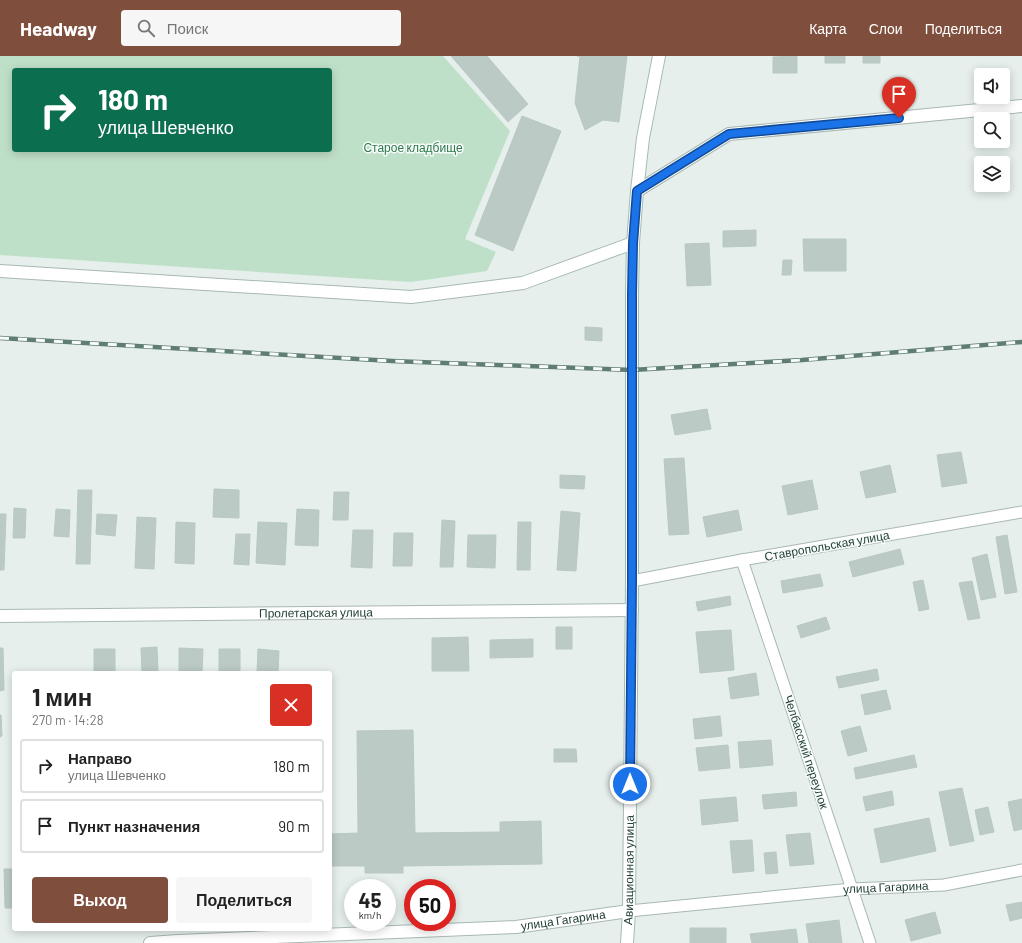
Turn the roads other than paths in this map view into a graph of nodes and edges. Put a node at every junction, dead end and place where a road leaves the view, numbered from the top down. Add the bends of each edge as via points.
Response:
1 (659, 56) edge
2 (1022, 106) edge
3 (637, 191) junction
4 (633, 243) junction
5 (0, 271) edge
6 (1022, 512) edge
7 (742, 560) junction
8 (632, 581) junction
9 (632, 610) junction
10 (0, 616) edge
11 (1022, 870) edge
12 (852, 889) junction
13 (629, 911) junction
14 (150, 943) edge
15 (627, 943) edge
16 (870, 943) edge

1 - 3 street, Авиационная улица via 643,138
2 - 3 street via 729,134
3 - 4 street, Авиационная улица
4 - 5 street via 523,283 411,297
4 - 8 street, Авиационная улица
6 - 7 lane, Ставропольская улица
7 - 8 lane, Ставропольская улица
7 - 12 lane, Челбасский переулок
8 - 9 street, Авиационная улица
9 - 10 street, Пролетарская улица
9 - 13 street, Авиационная улица
11 - 12 lane, улица Гагарина via 944,885
12 - 13 lane, улица Гагарина
12 - 16 lane, Челбасский переулок
13 - 14 street, улица Гагарина via 516,927
13 - 15 street, Авиационная улица

